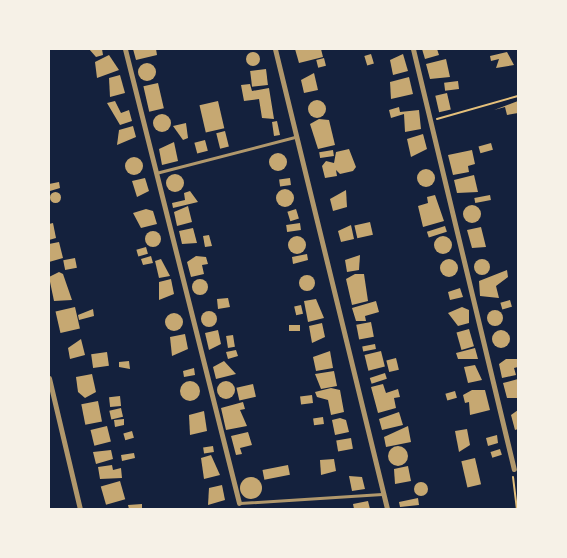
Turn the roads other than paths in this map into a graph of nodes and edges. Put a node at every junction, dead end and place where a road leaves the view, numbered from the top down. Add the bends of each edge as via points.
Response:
1 (126, 49) edge
2 (275, 49) edge
3 (413, 49) edge
4 (297, 137) junction
5 (156, 173) junction
6 (49, 378) edge
7 (514, 469) road end
8 (384, 494) junction
9 (240, 503) joint
10 (80, 509) edge
11 (387, 509) edge

1 - 5 street
2 - 4 street
3 - 7 street
4 - 5 lane
4 - 8 street
5 - 9 street
6 - 10 street
8 - 9 lane
8 - 11 street

